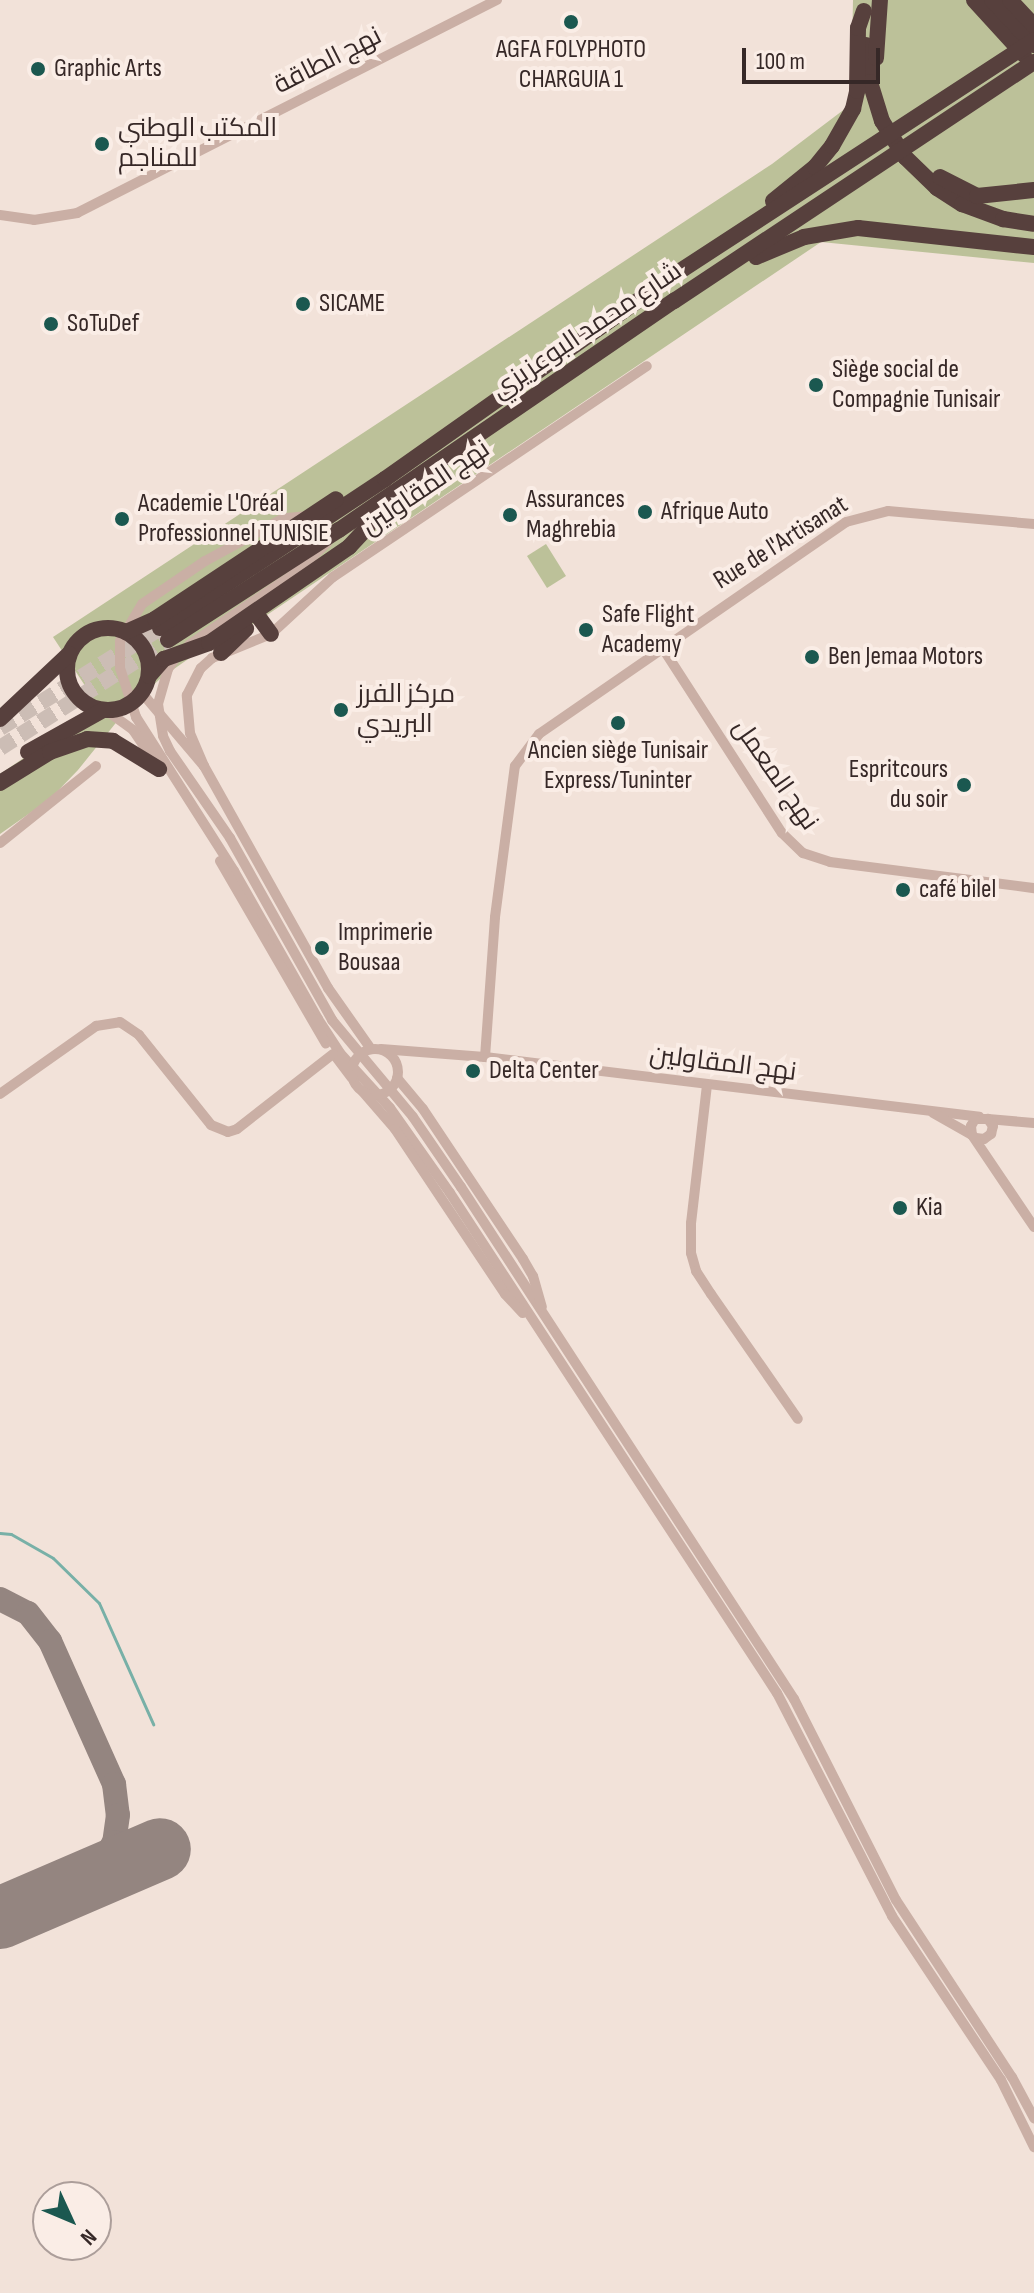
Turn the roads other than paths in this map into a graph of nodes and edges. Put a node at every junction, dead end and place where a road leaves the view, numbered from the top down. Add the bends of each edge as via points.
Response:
1 (497, 0) edge
2 (880, 0) edge
3 (974, 0) edge
4 (992, 0) edge
5 (1010, 0) edge
6 (864, 6) edge
7 (1034, 26) edge
8 (1034, 39) edge
9 (1034, 65) edge
10 (1034, 190) edge
11 (0, 215) edge
12 (1034, 224) edge
13 (1034, 247) edge
14 (674, 275) junction
15 (674, 301) junction
16 (647, 366) dead end
17 (385, 479) junction
18 (378, 503) junction
19 (309, 516) junction
20 (1034, 524) edge
21 (339, 530) junction
22 (255, 612) junction
23 (126, 632) junction
24 (271, 634) junction
25 (662, 647) junction
26 (70, 653) junction
27 (221, 653) junction
28 (149, 676) junction
29 (34, 688) junction
30 (142, 693) junction
31 (0, 710) edge
32 (105, 710) junction
33 (0, 719) edge
34 (96, 766) dead end
35 (204, 766) junction
36 (159, 769) junction
37 (0, 770) edge
38 (0, 783) edge
39 (0, 843) edge
40 (1034, 888) edge
41 (376, 1049) junction
42 (422, 1051) junction
43 (333, 1054) junction
44 (485, 1057) junction
45 (397, 1074) junction
46 (352, 1078) junction
47 (707, 1085) junction
48 (363, 1092) junction
49 (0, 1094) edge
50 (924, 1109) junction
51 (984, 1118) junction
52 (1020, 1121) junction
53 (1034, 1123) edge
54 (974, 1136) junction
55 (990, 1136) junction
56 (989, 1159) junction
57 (1034, 1227) edge
58 (538, 1316) junction
59 (798, 1419) dead end
60 (1034, 2118) edge
61 (1034, 2147) edge

1 - 11 street, نهج الطاقة via 77,213 34,220
2 - 10 highway via 880,82 895,125 912,151 938,177 977,196
3 - 9 highway
4 - 8 highway
5 - 7 highway
6 - 12 highway via 870,82 882,121 905,157 962,204
6 - 14 highway via 853,109 832,146 815,167
8 - 14 highway, شارع محمد البوعزيزي
9 - 15 highway, شارع محمد البوعزيزي
13 - 15 highway via 890,230 833,230 772,249
14 - 17 highway, شارع محمد البوعزيزي
15 - 18 highway, شارع محمد البوعزيزي
16 - 24 street, نهج المقاولين via 333,577
17 - 19 highway, شارع محمد البوعزيزي
17 - 21 highway, شارع محمد البوعزيزي via 164,634
18 - 21 highway, شارع محمد البوعزيزي
18 - 22 highway via 367,528 349,547
19 - 23 highway, شارع محمد البوعزيزي via 155,619
19 - 58 street via 284,518 159,589 129,621 120,641 128,697 340,1053 390,1108
20 - 25 street, Rue de l'Artisanat via 874,512 846,522
21 - 58 street via 294,574 176,658 158,704 165,740 230,838 332,1020 413,1117
22 - 24 highway
22 - 27 highway
22 - 28 highway via 209,643 164,659
23 - 26 highway via 94,630
23 - 28 highway via 145,650
24 - 27 street, نهج المقاولين
25 - 40 street, نهج المعمل via 782,833 803,853 830,862
25 - 44 street, Rue de l'Artisanat via 552,722 515,766 495,917
26 - 29 highway
26 - 32 highway via 72,690 85,704
27 - 35 street, نهج المقاولين via 201,668 187,695 190,733
28 - 30 highway
29 - 31 highway
29 - 33 highway
30 - 32 highway via 130,704
30 - 35 street
32 - 36 street via 133,730
32 - 37 highway
34 - 39 street
35 - 41 street via 328,988
36 - 38 highway via 121,745 87,739 50,752
36 - 43 street via 218,857
41 - 42 street, نهج المقاولين
41 - 45 street via 393,1057
41 - 46 street via 355,1059
42 - 44 street, نهج المقاولين
42 - 45 street
43 - 46 street
43 - 49 street via 228,1132 211,1125 139,1035 120,1022 96,1026
44 - 47 street, نهج المقاولين
45 - 48 street via 383,1093
45 - 58 street via 523,1259 540,1294
46 - 48 street
47 - 50 street, نهج المقاولين
47 - 59 street via 691,1253 696,1271
48 - 58 street via 395,1129 505,1294
50 - 51 street, نهج المقاولين
50 - 54 street, نهج المقاولين
51 - 52 street, نهج المقاولين
51 - 54 street via 972,1122
51 - 55 street via 993,1126
52 - 53 street, نهج المقاولين
52 - 55 street
54 - 55 street
54 - 56 street
55 - 56 street
56 - 57 street
58 - 60 street via 794,1699 889,1888
58 - 61 street via 777,1693 892,1916 1001,2080

